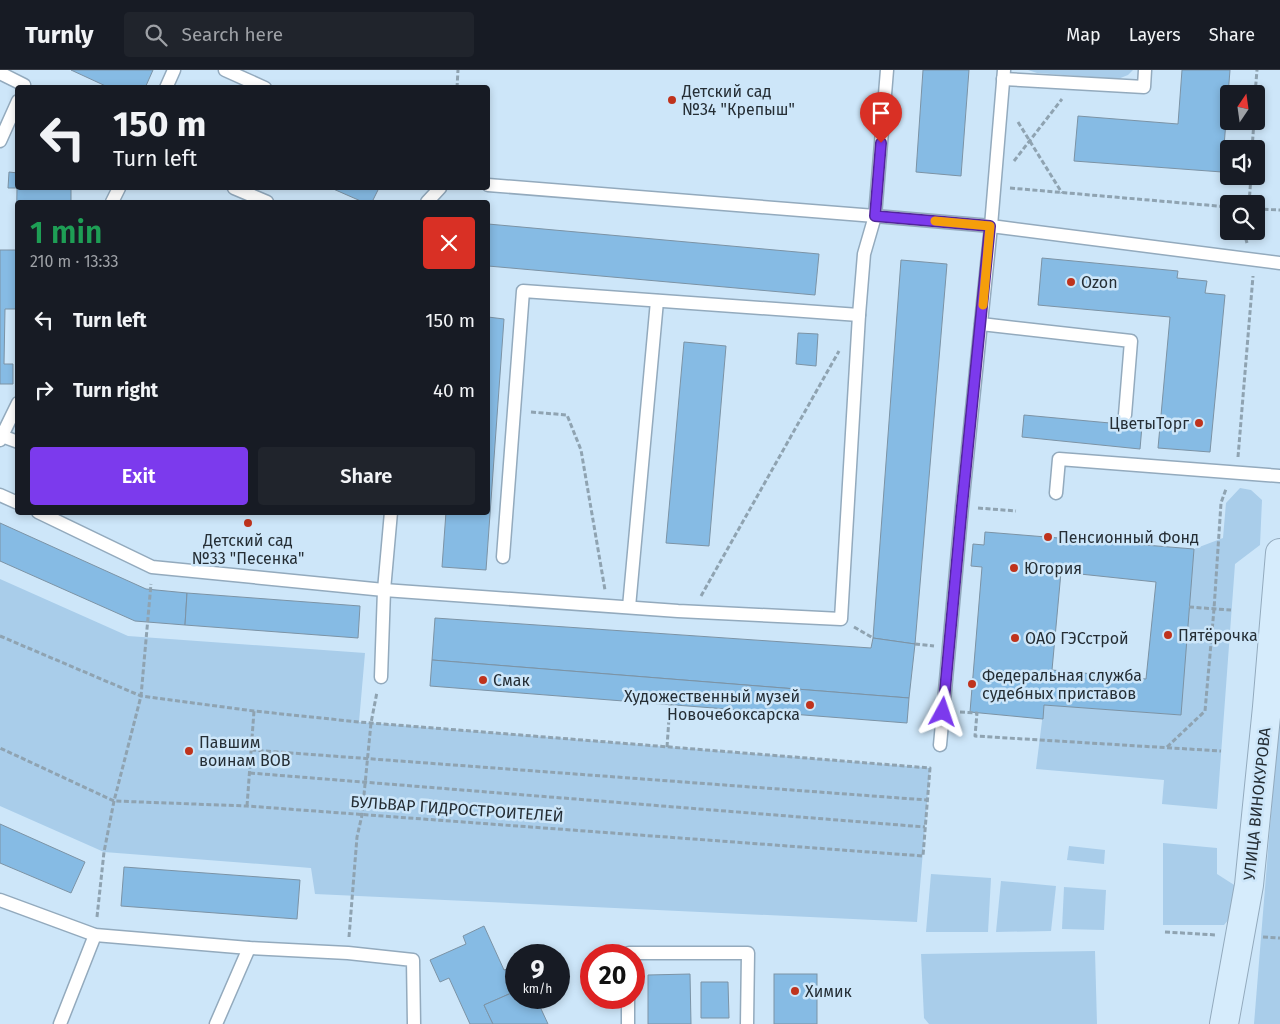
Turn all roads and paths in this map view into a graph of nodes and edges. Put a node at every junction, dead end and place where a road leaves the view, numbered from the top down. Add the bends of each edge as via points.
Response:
1 (174, 70) edge
2 (225, 70) edge
3 (458, 70) edge
4 (887, 70) edge
5 (1145, 70) edge
6 (1257, 70) edge
7 (0, 73) edge
8 (1003, 74) edge
9 (1074, 83) junction
10 (22, 85) edge
11 (167, 85) edge
12 (258, 85) edge
13 (457, 85) edge
14 (1256, 85) edge
15 (1002, 96) junction
16 (15, 108) edge
17 (0, 141) edge
18 (1029, 141) junction
19 (490, 185) edge
20 (994, 187) junction
21 (239, 190) edge
22 (437, 190) edge
23 (1062, 193) junction
24 (262, 200) edge
25 (429, 200) edge
26 (1220, 206) edge
27 (1265, 209) edge
28 (1280, 210) edge
29 (875, 216) junction
30 (990, 226) junction
31 (1246, 240) edge
32 (1251, 259) junction
33 (1280, 263) edge
34 (657, 301) junction
35 (859, 315) junction
36 (981, 324) junction
37 (840, 349) dead end
38 (15, 409) edge
39 (514, 410) junction
40 (1125, 415) dead end
41 (1, 438) edge
42 (15, 441) edge
43 (1233, 472) junction
44 (1280, 476) edge
45 (1056, 493) dead end
46 (0, 494) edge
47 (15, 502) edge
48 (962, 506) junction
49 (1016, 511) dead end
50 (44, 515) edge
51 (391, 515) edge
52 (503, 557) dead end
53 (1280, 561) edge
54 (152, 567) junction
55 (384, 590) junction
56 (608, 605) junction
57 (629, 607) junction
58 (1189, 607) dead end
59 (1214, 609) junction
60 (1231, 610) dead end
61 (692, 612) junction
62 (0, 636) edge
63 (381, 677) joint
64 (140, 696) junction
65 (670, 704) dead end
66 (1273, 706) edge
67 (254, 711) junction
68 (943, 712) junction
69 (371, 723) junction
70 (940, 745) dead end
71 (666, 747) junction
72 (1167, 747) junction
73 (0, 748) edge
74 (251, 750) junction
75 (1221, 751) dead end
76 (367, 759) junction
77 (250, 772) junction
78 (365, 782) junction
79 (927, 800) junction
80 (114, 801) junction
81 (247, 806) junction
82 (362, 814) junction
83 (925, 827) junction
84 (0, 900) edge
85 (95, 936) junction
86 (249, 948) junction
87 (348, 953) junction
88 (645, 953) edge
89 (628, 1009) edge
90 (60, 1024) edge
91 (216, 1024) edge
92 (414, 1024) edge
93 (628, 1024) edge
94 (747, 1024) edge
95 (1224, 1024) edge

1 - 11 lane
2 - 12 lane
3 - 13 path
4 - 29 lane
5 - 9 lane via 1144,87
6 - 14 path
7 - 10 lane
8 - 9 lane
8 - 15 lane
9 - 18 path
15 - 18 path
15 - 20 lane
16 - 17 lane
18 - 20 path
18 - 23 path
19 - 29 lane
20 - 23 path
20 - 30 lane
21 - 24 lane
22 - 25 lane
23 - 26 path
27 - 28 path
29 - 30 lane
29 - 35 lane via 864,254
30 - 32 lane
30 - 36 lane
31 - 32 path
32 - 33 lane
32 - 43 path via 1254,270 1239,455
34 - 35 lane
34 - 39 lane via 523,291
34 - 57 lane
35 - 61 lane via 841,619
36 - 40 lane via 1131,341
36 - 48 lane
37 - 61 path
38 - 41 lane
39 - 52 lane
39 - 56 path via 568,415 581,450
41 - 42 lane
43 - 44 lane
43 - 45 lane via 1059,459
43 - 59 path via 1220,503
46 - 47 lane
48 - 49 path
48 - 68 lane
50 - 54 lane
51 - 55 lane
53 - 66 street, УЛИЦА ВИНОКУРОВА
54 - 55 lane
54 - 64 path
55 - 56 lane
55 - 63 lane
56 - 57 lane
57 - 61 lane
58 - 59 path
59 - 60 path
59 - 72 path via 1205,711
62 - 64 path
63 - 69 path
64 - 67 path
64 - 80 path
65 - 71 path
66 - 95 street, УЛИЦА ВИНОКУРОВА via 1249,885
67 - 69 path
67 - 74 path
68 - 70 lane
68 - 72 path via 977,713 975,736
69 - 71 path
69 - 76 path
71 - 79 path via 930,768
72 - 75 path
73 - 80 path, БУЛЬВАР ГИДРОСТРОИТЕЛЕЙ
74 - 76 path
74 - 77 path
76 - 78 path
76 - 79 path
77 - 78 path
77 - 81 path
78 - 82 path
78 - 83 path
79 - 83 path
80 - 81 path, БУЛЬВАР ГИДРОСТРОИТЕЛЕЙ
80 - 85 path via 104,852
81 - 82 path, БУЛЬВАР ГИДРОСТРОИТЕЛЕЙ
82 - 83 path, БУЛЬВАР ГИДРОСТРОИТЕЛЕЙ via 923,856
82 - 87 path
84 - 85 lane
85 - 86 lane
85 - 90 lane
86 - 87 lane
86 - 91 lane
87 - 92 lane via 413,960
88 - 94 lane via 748,953
89 - 93 lane

